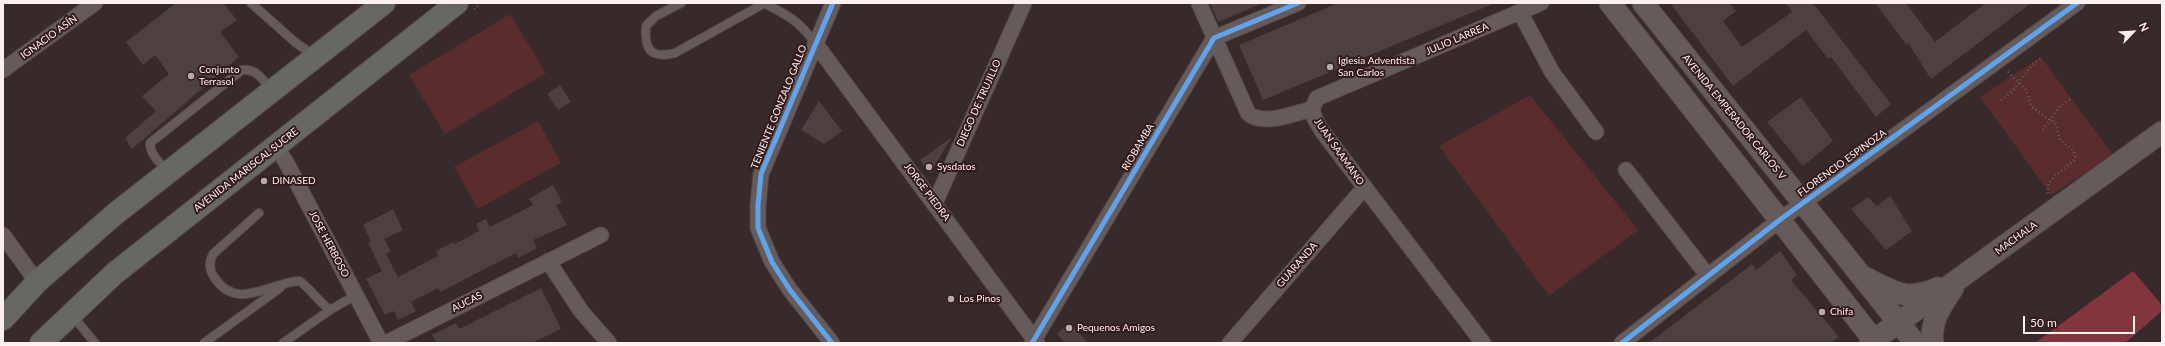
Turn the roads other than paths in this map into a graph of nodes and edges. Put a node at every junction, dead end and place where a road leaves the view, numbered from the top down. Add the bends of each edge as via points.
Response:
1 (95, 3) edge
2 (251, 3) edge
3 (384, 3) edge
4 (456, 3) edge
5 (681, 3) edge
6 (764, 3) edge
7 (833, 3) edge
8 (1024, 3) edge
9 (1199, 3) edge
10 (1298, 3) edge
11 (1541, 3) edge
12 (1610, 3) edge
13 (1644, 3) edge
14 (2077, 3) edge
15 (1520, 12) junction
16 (1214, 38) junction
17 (815, 43) junction
18 (316, 57) junction
19 (3, 70) edge
20 (272, 91) junction
21 (1312, 108) junction
22 (1596, 132) dead end
23 (2162, 132) edge
24 (276, 146) junction
25 (1626, 170) dead end
26 (169, 172) junction
27 (1364, 188) junction
28 (935, 203) junction
29 (1803, 203) junction
30 (259, 213) dead end
31 (1780, 219) junction
32 (3, 235) edge
33 (601, 235) dead end
34 (548, 261) junction
35 (1708, 276) junction
36 (1861, 276) junction
37 (1958, 279) junction
38 (37, 282) junction
39 (288, 283) junction
40 (356, 295) junction
41 (330, 310) junction
42 (71, 315) junction
43 (3, 319) edge
44 (1898, 322) junction
45 (1034, 342) edge
46 (1873, 342) edge
47 (41, 343) edge
48 (95, 343) edge
49 (204, 343) edge
50 (283, 343) edge
51 (381, 343) edge
52 (386, 343) edge
53 (609, 343) edge
54 (832, 343) edge
55 (1230, 343) edge
56 (1483, 343) edge
57 (1622, 343) edge
58 (1915, 343) edge
59 (1933, 343) edge

1 - 19 street, IGNACIO ASÍN
2 - 18 lane via 296,43
3 - 18 main road
4 - 24 main road, AVENIDA MARISCAL SUCRE
5 - 6 lane via 656,16 646,26 648,48 659,56 675,53
6 - 17 lane via 791,16
7 - 17 street, TENIENTE GONZALO GALLO
8 - 28 street, DIEGO DE TRUJILLO
9 - 16 street, JUAN SAAMANO
10 - 16 street
11 - 15 street, JULIO LARREA
12 - 31 main road
13 - 29 main road, AVENIDA EMPERADOR CARLOS V
14 - 29 street, FLORENCIO ESPINOZA
15 - 21 street, JULIO LARREA via 1317,98
15 - 22 street via 1552,72
16 - 21 street, JUAN SAAMANO via 1245,108 1252,117 1264,120
16 - 45 street, RIOBAMBA
17 - 28 street, JORGE PIEDRA
17 - 54 street, TENIENTE GONZALO GALLO via 761,174 758,228 772,262 790,290
18 - 20 main road
20 - 26 main road
20 - 26 lane via 256,72 250,69 242,70 150,143 154,155
21 - 27 street, JUAN SAAMANO via 1322,131
23 - 37 main road, MACHALA
24 - 40 street, JOSE HERBOSO
24 - 42 main road, AVENIDA MARISCAL SUCRE via 116,273
25 - 35 street
26 - 38 main road via 115,214
27 - 55 street, GUARANDA
27 - 56 street, JUAN SAAMANO
28 - 45 street, JORGE PIEDRA
29 - 31 street, FLORENCIO ESPINOZA
29 - 36 main road, AVENIDA EMPERADOR CARLOS V
30 - 39 lane via 213,254 210,260 212,275 232,294 256,292
31 - 35 street, FLORENCIO ESPINOZA
31 - 46 main road
32 - 38 street
33 - 34 street, AUCAS
34 - 52 street, AUCAS
34 - 53 street via 581,311
35 - 57 street, FLORENCIO ESPINOZA
36 - 37 main road via 1896,293 1910,295 1920,295
36 - 44 main road, AVENIDA EMPERADOR CARLOS V
37 - 44 main road, MACHALA
37 - 59 main road via 1934,320
38 - 43 main road
39 - 41 lane via 302,282
39 - 49 lane
40 - 41 lane
40 - 51 street, JOSE HERBOSO
41 - 50 lane
42 - 47 main road, AVENIDA MARISCAL SUCRE
42 - 48 lane
44 - 46 main road, MACHALA
44 - 58 main road, AVENIDA EMPERADOR CARLOS V

